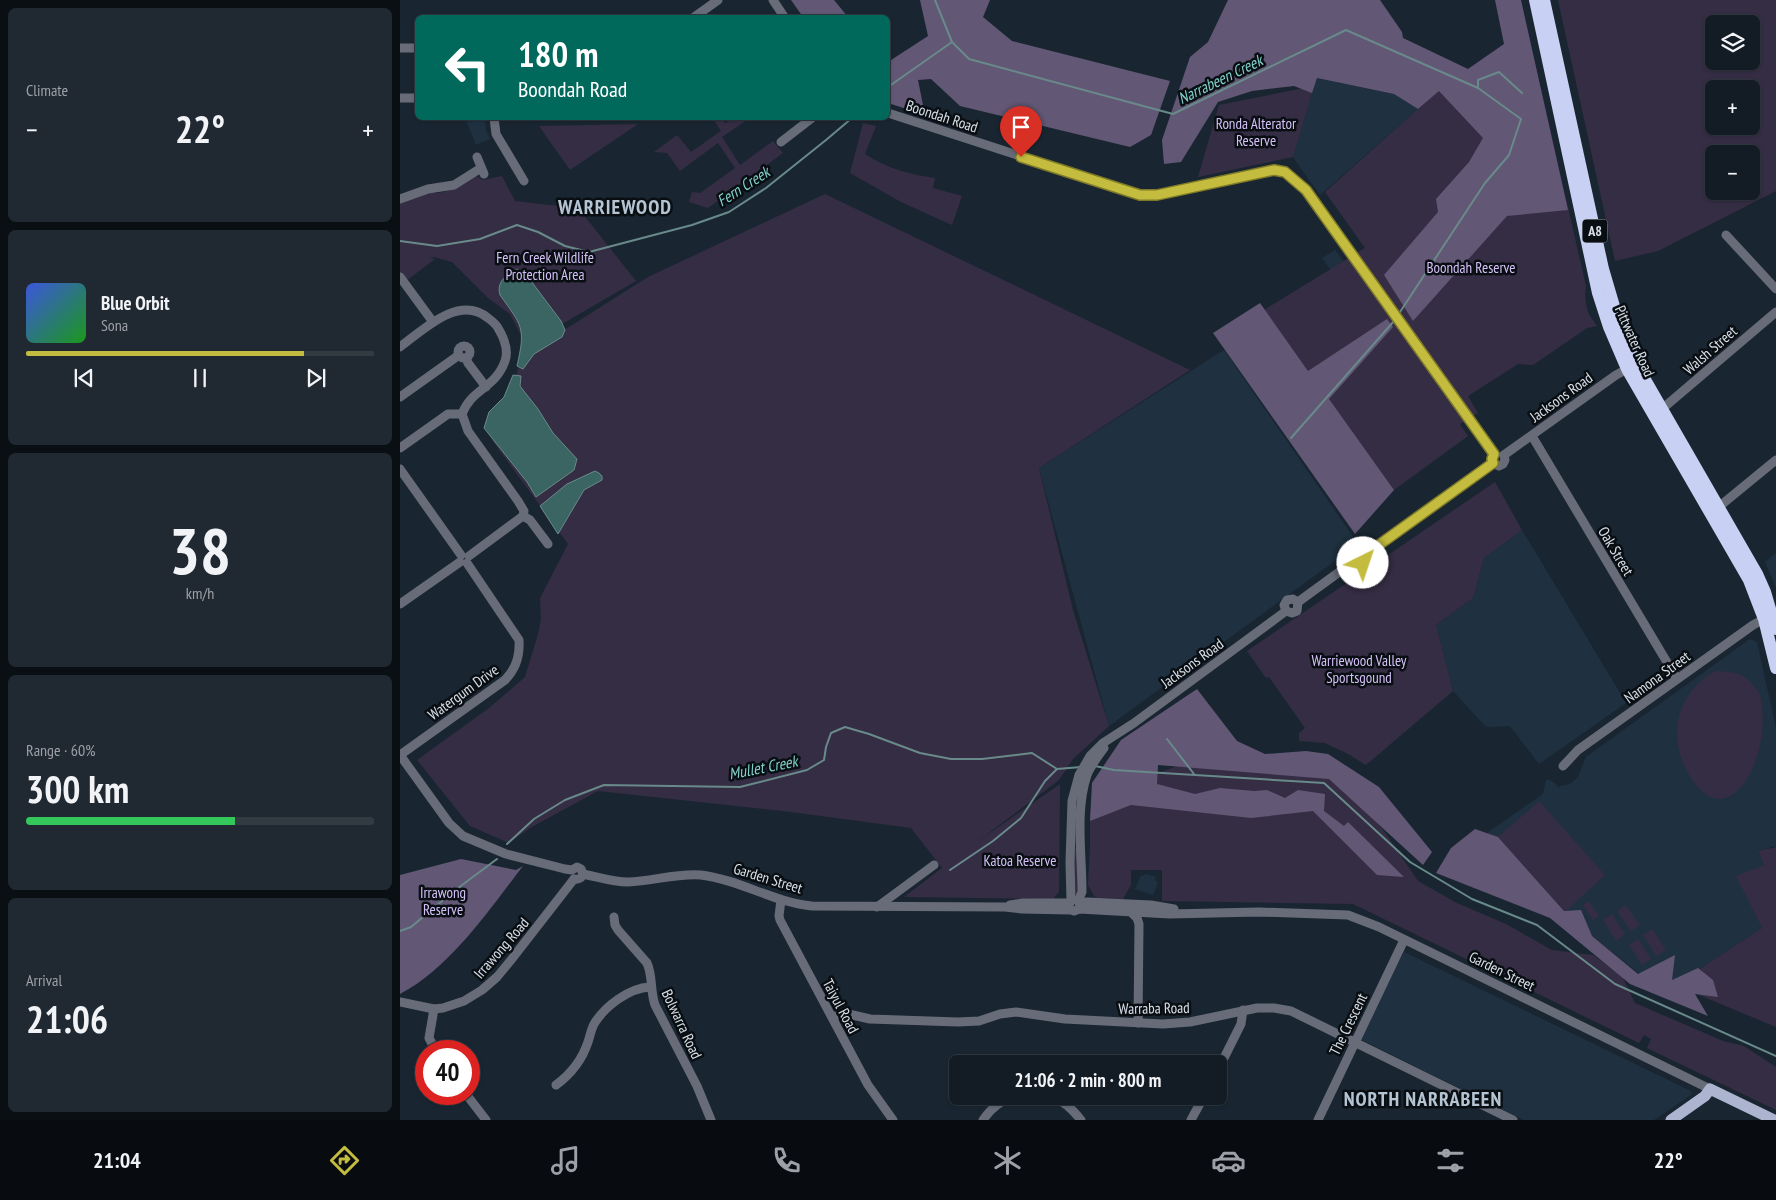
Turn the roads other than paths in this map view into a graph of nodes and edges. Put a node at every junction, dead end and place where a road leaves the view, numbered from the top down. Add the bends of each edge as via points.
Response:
1 (718, 0) edge
2 (773, 0) edge
3 (1535, 0) edge
4 (1544, 0) edge
5 (697, 15) edge
6 (783, 15) edge
7 (400, 48) edge
8 (415, 48) edge
9 (400, 98) edge
10 (415, 98) edge
11 (890, 114) edge
12 (494, 120) edge
13 (801, 121) edge
14 (781, 142) dead end
15 (477, 157) dead end
16 (524, 181) dead end
17 (400, 199) edge
18 (1726, 235) dead end
19 (400, 277) edge
20 (1776, 289) edge
21 (1776, 312) edge
22 (433, 322) junction
23 (400, 347) edge
24 (1632, 367) junction
25 (486, 387) junction
26 (400, 397) edge
27 (1662, 409) junction
28 (462, 414) junction
29 (1532, 436) junction
30 (400, 448) edge
31 (1494, 458) junction
32 (1776, 460) edge
33 (400, 469) edge
34 (1715, 510) junction
35 (523, 516) junction
36 (548, 544) dead end
37 (464, 559) junction
38 (400, 602) edge
39 (1768, 617) junction
40 (1776, 629) edge
41 (1776, 668) edge
42 (1677, 680) junction
43 (400, 755) edge
44 (1563, 766) dead end
45 (1083, 775) junction
46 (934, 865) dead end
47 (573, 874) junction
48 (781, 900) junction
49 (1076, 904) junction
50 (877, 907) junction
51 (1131, 912) junction
52 (1148, 912) junction
53 (1201, 912) junction
54 (614, 917) dead end
55 (1139, 924) junction
56 (1404, 940) junction
57 (650, 987) junction
58 (400, 1002) edge
59 (434, 1009) junction
60 (1243, 1010) junction
61 (832, 1017) junction
62 (1138, 1023) junction
63 (430, 1040) edge
64 (1355, 1041) junction
65 (1226, 1055) edge
66 (556, 1084) dead end
67 (1710, 1089) junction
68 (474, 1105) edge
69 (996, 1105) edge
70 (1067, 1105) edge
71 (1199, 1105) edge
72 (1494, 1116) edge
73 (890, 1119) edge
74 (486, 1120) edge
75 (710, 1120) edge
76 (983, 1120) edge
77 (1081, 1120) edge
78 (1191, 1120) edge
79 (1318, 1120) edge
80 (1514, 1120) edge
81 (1671, 1120) edge
82 (1774, 1120) edge

1 - 5 street
2 - 6 street
3 - 24 highway, Pittwater Road / A8 via 1598,293 1612,335
4 - 24 highway, Pittwater Road / A8 via 1608,288
7 - 8 street
9 - 10 street
11 - 31 street, Boondah Road via 1140,195 1157,195 1274,170 1285,172 1306,190
12 - 16 street via 496,134
13 - 14 street
15 - 17 street via 482,171 454,185 428,189
18 - 20 street
19 - 22 street
21 - 27 street, Walsh Street
22 - 23 street
22 - 25 street via 462,310 483,314 496,324 506,347 506,359 495,380
24 - 27 highway, Pittwater Road / A8
24 - 29 street, Jacksons Road via 1616,375
24 - 34 highway, Pittwater Road / A8
25 - 26 street via 462,356
25 - 28 street via 467,402
27 - 34 highway, Pittwater Road / A8
28 - 30 street via 448,414
28 - 35 street via 468,431 518,501 524,511
29 - 31 street, Jacksons Road via 1504,455 1498,452
29 - 42 street, Oak Street
31 - 45 street, Jacksons Road via 1376,547 1364,554 1354,552 1353,562 1298,602 1297,611 1286,611 1114,736 1094,757
32 - 34 street
33 - 37 street, Watergum Drive
34 - 39 highway, Pittwater Road / A8 via 1757,574
35 - 36 street via 530,520
35 - 37 street
37 - 38 street
37 - 43 street, Watergum Drive via 520,640 520,652 512,674
39 - 40 highway, Pittwater Road / A8
39 - 41 highway, Pittwater Road / A8
39 - 42 street, Namona Street
42 - 44 street, Namona Street via 1578,750
43 - 47 street via 448,823 463,836 506,854
45 - 49 street, Jacksons Road via 1082,892
45 - 49 street, Jacksons Road via 1072,801 1070,862
46 - 50 street
47 - 48 street, Garden Street via 580,879 583,874 628,882 682,875 715,877
47 - 59 street, Irrawong Road via 534,932 489,984 464,1001
48 - 50 street, Garden Street via 812,906
48 - 61 street, Taiyul Road via 780,920
49 - 50 street, Garden Street
49 - 51 street, Garden Street
49 - 53 street, Garden Street via 1151,905
51 - 52 street, Garden Street
51 - 55 street
52 - 53 street, Garden Street
52 - 55 street
53 - 56 street, Garden Street via 1348,915
54 - 57 street, Bolwarra Road via 618,930 649,968
55 - 62 street
56 - 64 street, The Crescent
56 - 67 street, Garden Street
57 - 66 street via 635,990 601,1015 575,1067
57 - 75 street, Bolwarra Road via 655,1005
58 - 59 street, Irrawong Road
59 - 63 street
60 - 62 street, Warraba Road via 1190,1022
60 - 64 street, Warraba Road via 1274,1008 1291,1011
60 - 65 street via 1241,1024
61 - 62 street, Warraba Road via 844,1013 870,1019 958,1022 979,1021 1016,1012 1066,1020
61 - 73 street, Taiyul Road
64 - 72 street, Warraba Road
64 - 79 street, The Crescent
67 - 81 main road
67 - 82 main road, Garden Street
68 - 74 street
69 - 76 street
70 - 77 street
71 - 78 street
72 - 80 street, Warraba Road

